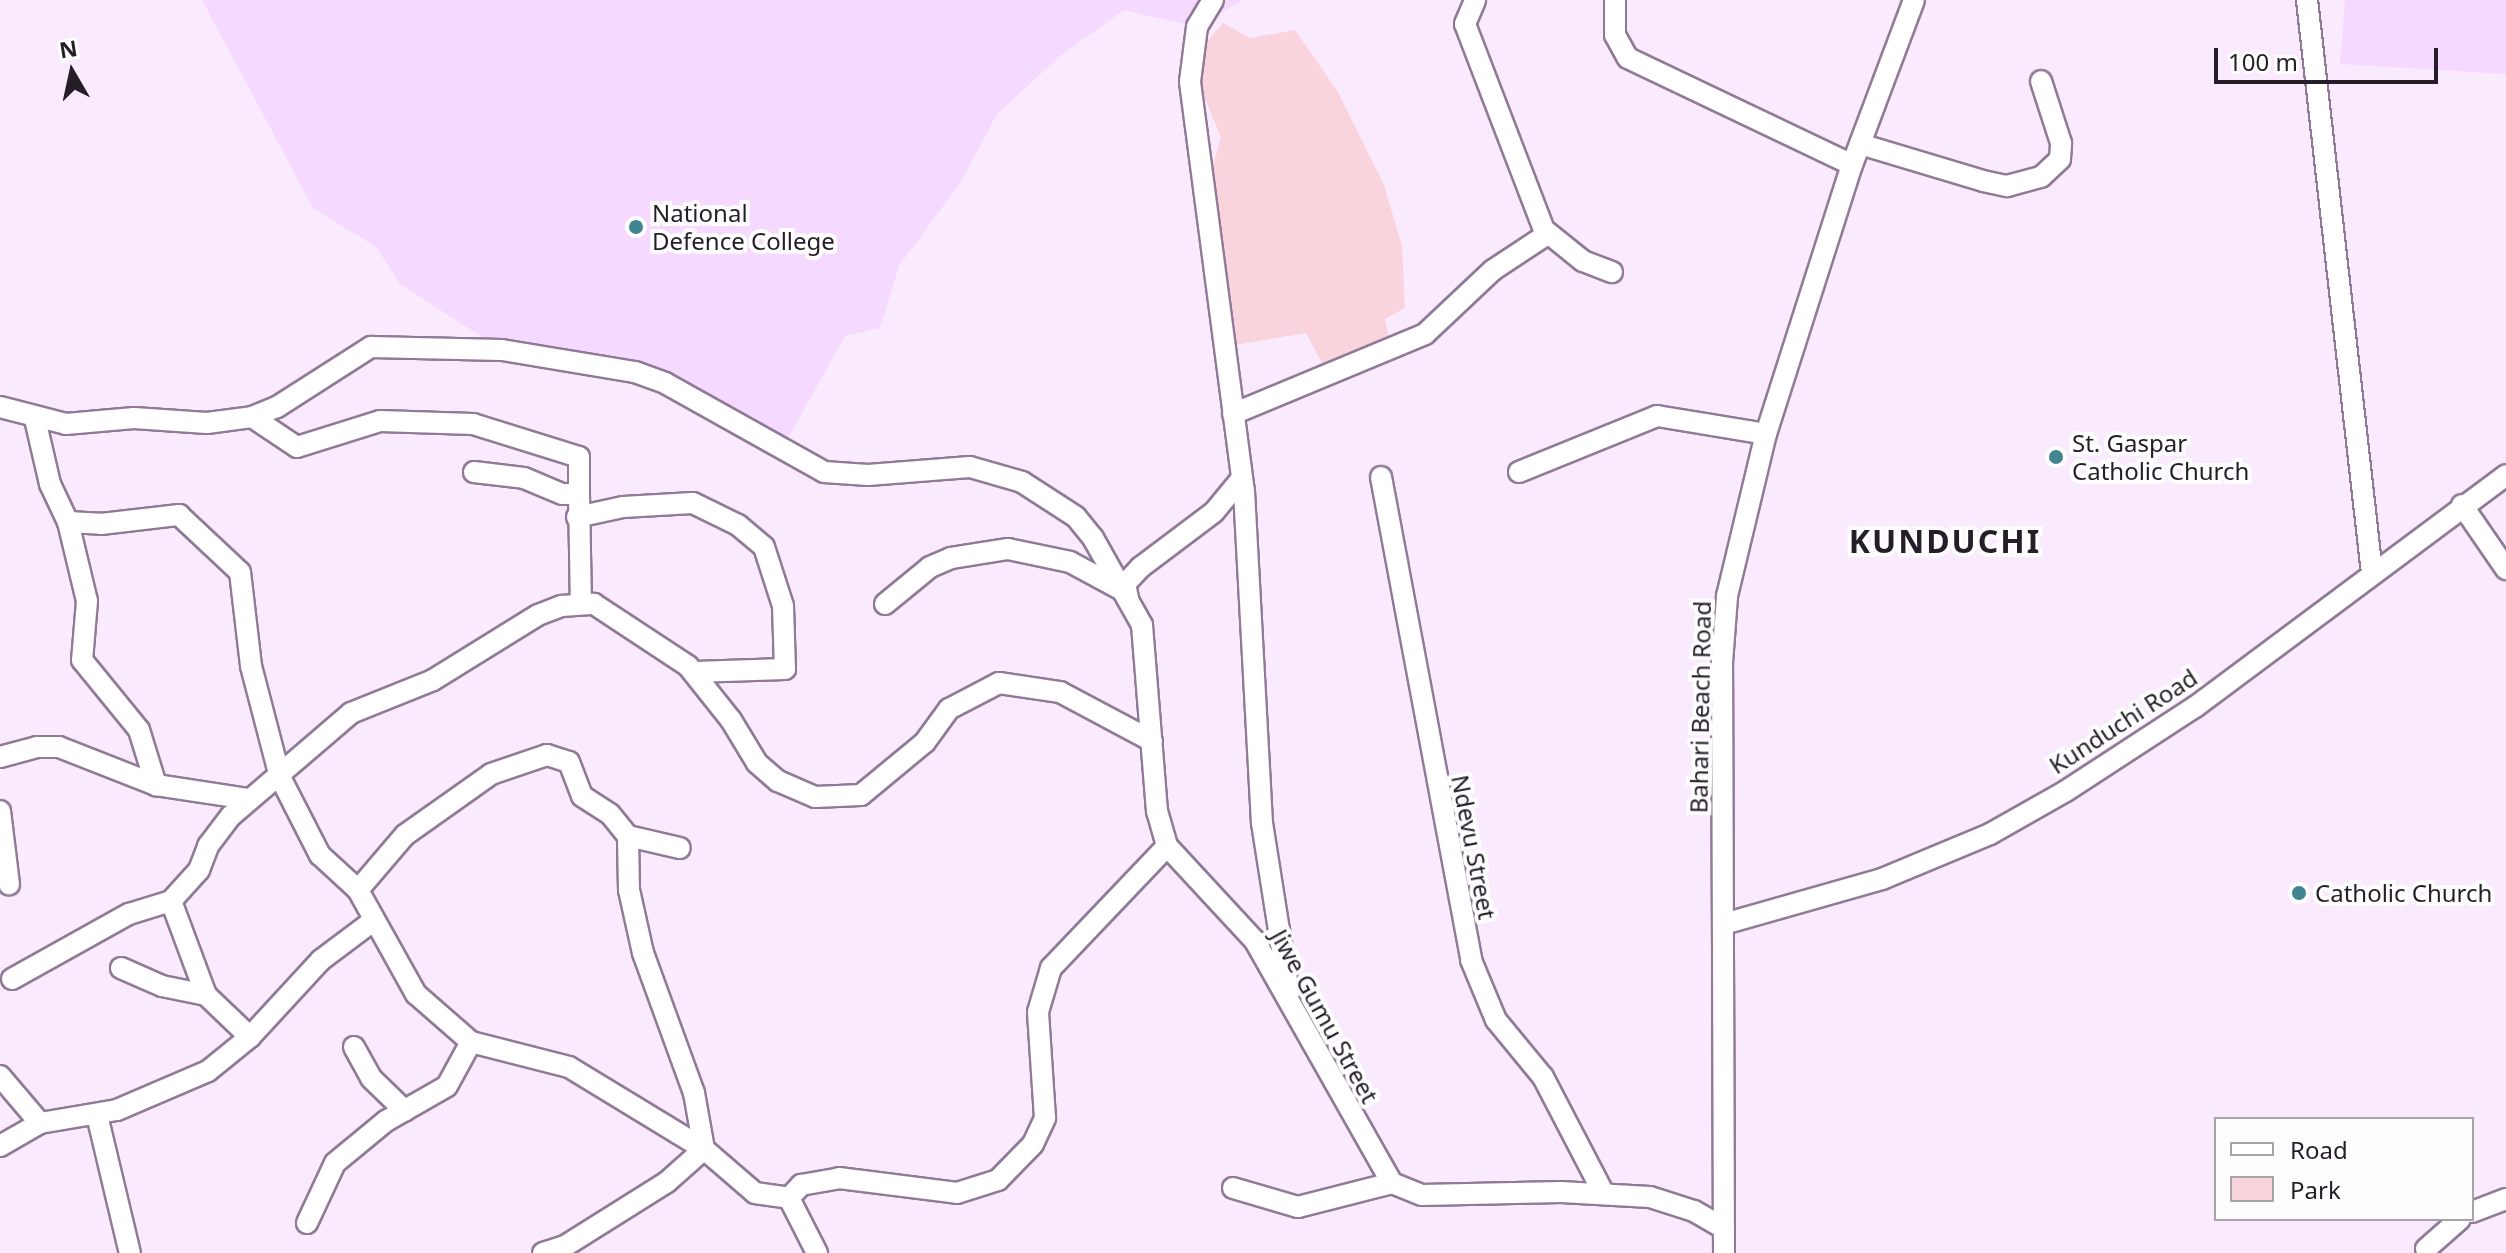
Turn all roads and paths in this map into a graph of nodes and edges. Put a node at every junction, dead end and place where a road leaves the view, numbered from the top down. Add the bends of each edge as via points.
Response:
1 (1213, 0) edge
2 (1475, 0) edge
3 (1615, 0) edge
4 (1914, 0) edge
5 (2307, 0) edge
6 (2041, 81) dead end
7 (1860, 144) junction
8 (1852, 165) junction
9 (1547, 232) junction
10 (1612, 272) dead end
11 (0, 407) edge
12 (1233, 414) junction
13 (252, 417) junction
14 (35, 419) junction
15 (1766, 434) junction
16 (474, 472) dead end
17 (1519, 472) dead end
18 (2506, 475) edge
19 (1381, 477) dead end
20 (1242, 478) junction
21 (579, 494) junction
22 (2462, 505) junction
23 (577, 517) junction
24 (68, 522) junction
25 (2506, 569) edge
26 (2372, 573) junction
27 (1126, 594) junction
28 (581, 604) junction
29 (885, 604) dead end
30 (694, 672) junction
31 (1152, 741) junction
32 (0, 757) edge
33 (280, 777) junction
34 (156, 785) junction
35 (249, 799) junction
36 (0, 811) edge
37 (628, 836) junction
38 (1167, 846) junction
39 (680, 848) dead end
40 (9, 884) dead end
41 (358, 890) junction
42 (171, 901) junction
43 (373, 921) junction
44 (1724, 924) junction
45 (121, 968) dead end
46 (12, 979) dead end
47 (206, 995) junction
48 (1292, 1010) junction
49 (250, 1037) junction
50 (471, 1042) junction
51 (354, 1047) dead end
52 (0, 1076) edge
53 (405, 1111) junction
54 (97, 1115) junction
55 (40, 1123) junction
56 (0, 1146) edge
57 (704, 1149) junction
58 (1392, 1183) junction
59 (1233, 1188) dead end
60 (1604, 1194) junction
61 (789, 1198) junction
62 (2506, 1199) edge
63 (2474, 1211) edge
64 (2458, 1221) edge
65 (307, 1223) dead end
66 (1724, 1228) junction
67 (2426, 1249) dead end
68 (130, 1253) edge
69 (543, 1253) edge
70 (817, 1253) edge
71 (1724, 1253) edge

1 - 12 street via 1197,27 1190,82
2 - 9 street via 1465,24
3 - 8 street via 1615,35 1628,58
4 - 7 street, Bahari Beach Road
5 - 26 street
6 - 7 street via 2061,143 2060,159 2041,177 2007,186
7 - 8 street, Bahari Beach Road
8 - 15 street, Bahari Beach Road
9 - 10 street via 1583,261
9 - 12 street via 1493,270 1425,334
11 - 14 street, Jiwe Gumu Street
12 - 20 street
13 - 14 street, Jiwe Gumu Street via 207,423 134,418 66,424
13 - 21 street via 288,446 297,447 380,421 473,424 579,457
13 - 27 street, Jiwe Gumu Street via 277,407 371,347 502,350 635,372 665,383 824,472 868,475 970,467 1022,482 1076,517
14 - 24 street via 50,484
15 - 17 street via 1657,416
15 - 44 street, Bahari Beach Road via 1727,596 1722,663
16 - 21 street via 524,478 562,494
18 - 22 street, Kunduchi Road
19 - 60 street, Ndevu Street via 1471,960 1496,1020 1543,1077
20 - 27 street via 1202,523 1141,567 1125,584
20 - 48 street via 1262,823
21 - 23 street
22 - 25 street
22 - 26 street, Kunduchi Road
23 - 28 street
23 - 30 street via 623,507 693,503 729,520 764,547 783,606 785,669
24 - 33 street via 101,524 179,515 233,562 243,583 251,666
24 - 34 street via 87,601 82,660 139,730
26 - 44 street, Kunduchi Road via 2195,707 1990,834 1882,879
27 - 29 street via 1070,562 1008,549 951,558 930,567
27 - 31 street, Jiwe Gumu Street via 1148,651
28 - 30 street via 594,604
28 - 33 street via 538,615 433,680 351,713
30 - 31 street via 757,763 778,781 815,797 861,795 925,742 949,709 999,683 1060,692
31 - 38 street, Jiwe Gumu Street via 1157,811
32 - 34 street via 59,747
33 - 35 street
33 - 41 street via 320,855
34 - 35 street
35 - 42 street via 208,846 199,870
36 - 40 street
37 - 39 street
37 - 41 street via 610,814 582,796 581,781 569,762 547,755 491,774 405,835
37 - 57 street via 629,890 643,953 694,1093
38 - 48 street, Jiwe Gumu Street via 1255,941
38 - 61 street via 1051,968 1038,1012 1045,1118 1033,1144 998,1180 957,1193 839,1178 801,1185
41 - 43 street
42 - 46 street via 129,914
42 - 47 street
43 - 49 street via 321,960
43 - 50 street via 416,994
44 - 66 street, Bahari Beach Road
45 - 47 street via 135,978
47 - 49 street
48 - 58 street, Jiwe Gumu Street
49 - 54 street via 208,1071
50 - 53 street via 447,1086
50 - 57 street via 569,1067
51 - 53 street via 371,1078
52 - 55 street
53 - 65 street via 358,1140 335,1163
54 - 55 street
54 - 68 street
55 - 56 street
57 - 61 street via 755,1193
57 - 69 street via 667,1182 565,1246
58 - 59 street via 1298,1207
58 - 60 street via 1422,1195
60 - 66 street via 1650,1197 1694,1211
61 - 70 street
62 - 63 street
64 - 67 street
66 - 71 street, Bahari Beach Road

